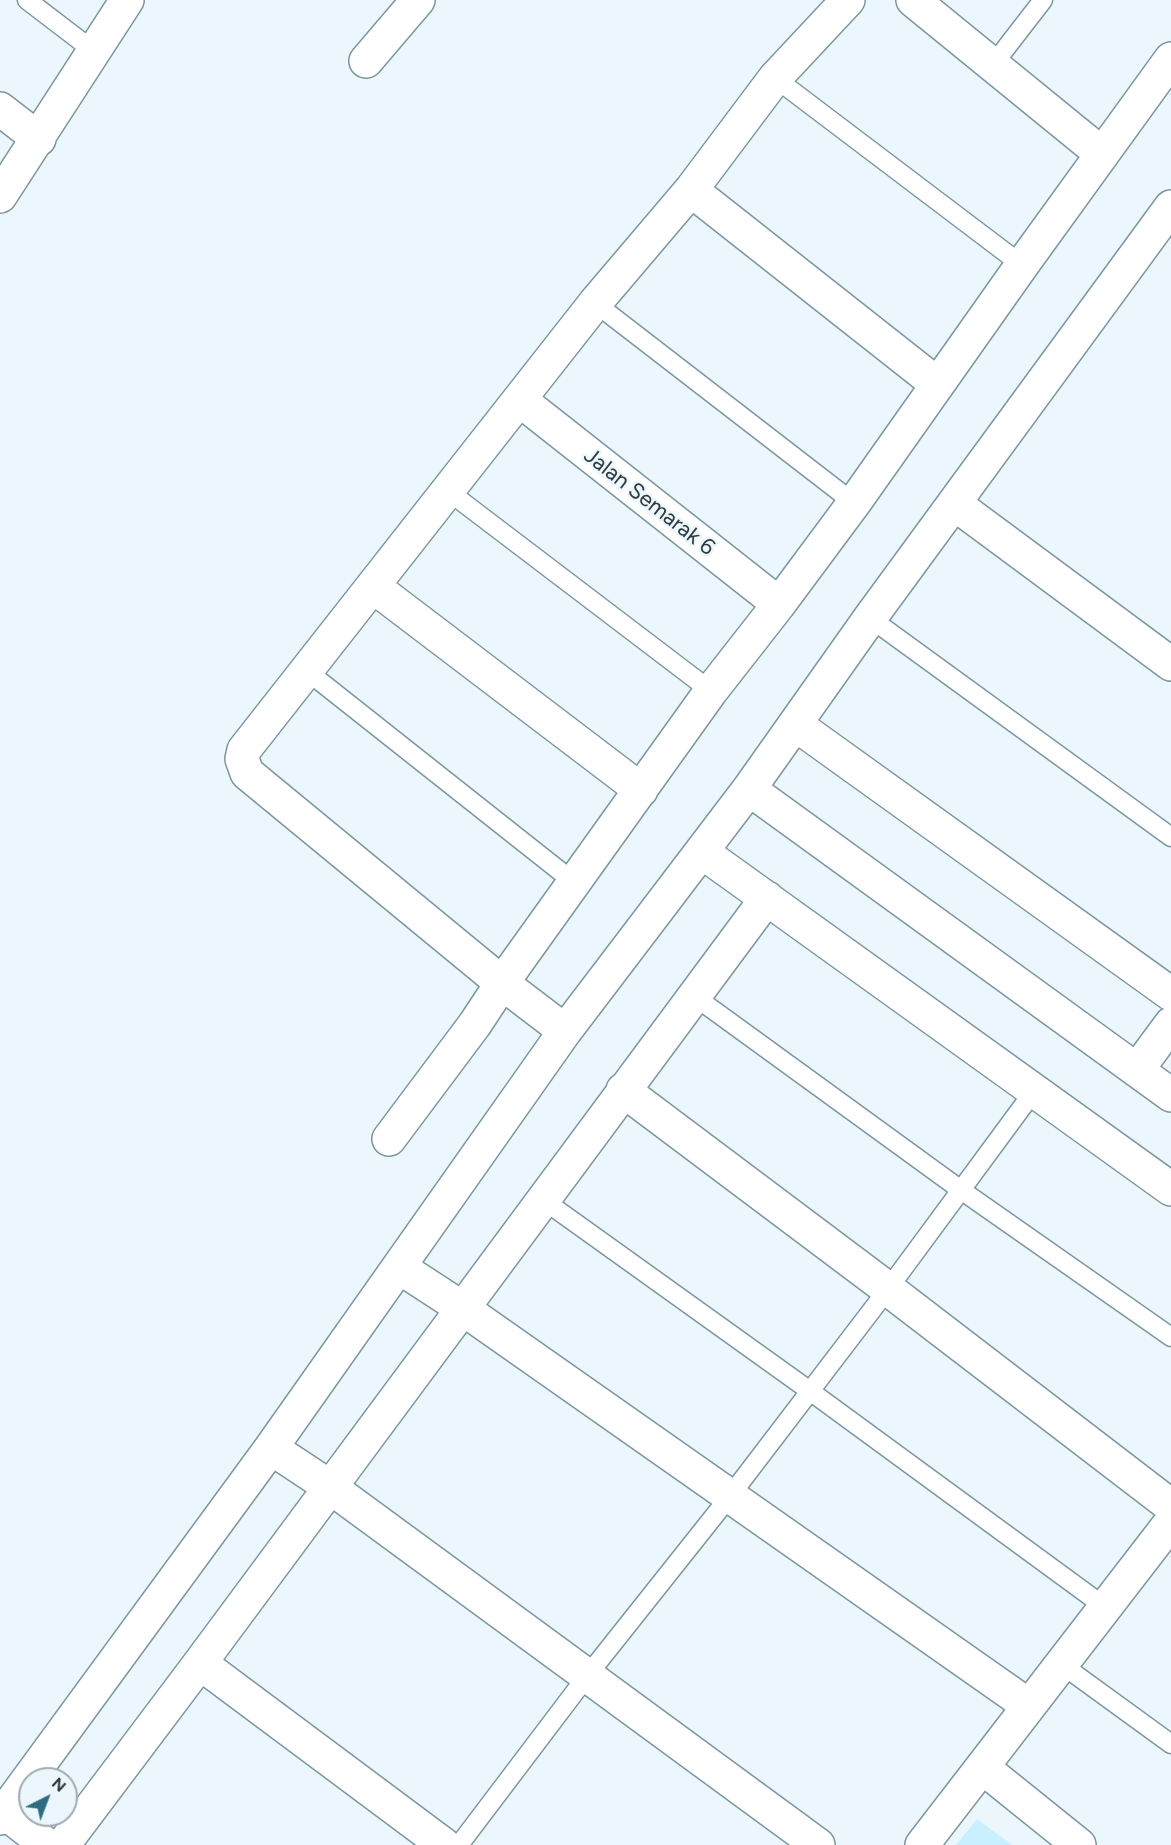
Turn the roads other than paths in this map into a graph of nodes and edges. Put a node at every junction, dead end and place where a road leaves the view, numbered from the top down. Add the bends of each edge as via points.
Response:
1 (27, 0) edge
2 (127, 0) edge
3 (418, 0) edge
4 (848, 0) edge
5 (913, 0) edge
6 (1043, 0) edge
7 (95, 52) junction
8 (1171, 59) edge
9 (366, 61) dead end
10 (992, 66) junction
11 (775, 78) junction
12 (0, 109) edge
13 (39, 139) junction
14 (1102, 154) junction
15 (691, 190) junction
16 (0, 196) edge
17 (1171, 207) edge
18 (1022, 265) junction
19 (595, 303) junction
20 (937, 384) junction
21 (520, 400) junction
22 (448, 491) junction
23 (854, 503) junction
24 (955, 504) junction
25 (374, 586) junction
26 (779, 604) junction
27 (870, 618) junction
28 (1171, 664) edge
29 (307, 671) junction
30 (711, 691) junction
31 (795, 724) junction
32 (749, 789) junction
33 (641, 790) junction
34 (1171, 837) edge
35 (702, 852) junction
36 (575, 883) junction
37 (767, 898) junction
38 (502, 983) junction
39 (1171, 994) edge
40 (694, 996) junction
41 (1171, 1024) edge
42 (565, 1031) junction
43 (1137, 1070) junction
44 (623, 1090) junction
45 (1034, 1091) junction
46 (1171, 1095) edge
47 (389, 1139) dead end
48 (1171, 1189) edge
49 (961, 1190) junction
50 (542, 1199) junction
51 (399, 1267) junction
52 (888, 1289) junction
53 (462, 1308) junction
54 (1171, 1337) edge
55 (810, 1391) junction
56 (270, 1448) junction
57 (330, 1487) junction
58 (730, 1496) junction
59 (1171, 1506) edge
60 (1171, 1522) edge
61 (1105, 1607) junction
62 (200, 1663) junction
63 (1061, 1664) junction
64 (587, 1676) junction
65 (1029, 1706) junction
66 (1171, 1744) edge
67 (982, 1767) junction
68 (2, 1815) edge
69 (47, 1845) edge
70 (63, 1845) edge
71 (444, 1845) edge
72 (459, 1845) edge
73 (818, 1845) edge
74 (922, 1845) edge
75 (1079, 1845) edge

1 - 7 lane
2 - 7 street
3 - 9 street
4 - 11 street
5 - 10 street
6 - 10 lane
7 - 13 street
8 - 14 street
10 - 14 street
11 - 15 street
11 - 18 lane
12 - 13 street
13 - 16 street
14 - 18 street
15 - 19 street
15 - 20 street
17 - 24 street
18 - 20 street
19 - 21 street
19 - 23 lane
20 - 23 street
21 - 22 street
21 - 26 street, Jalan Semarak 6
22 - 25 street
22 - 30 lane
23 - 26 street
24 - 27 street
24 - 28 street
25 - 29 street
25 - 33 street
26 - 30 street
27 - 31 street
27 - 34 lane
29 - 36 lane
29 - 38 street via 244,750 242,759 247,773
30 - 33 street
31 - 32 street
31 - 39 street
32 - 35 street
32 - 43 street
33 - 36 street
35 - 37 street
35 - 42 street
36 - 38 street
37 - 40 street
37 - 45 street
38 - 42 street
38 - 47 street
40 - 44 street
40 - 49 lane
41 - 43 street
42 - 51 street
43 - 46 street
44 - 50 street
44 - 52 street
45 - 48 street
45 - 49 lane
49 - 52 lane
49 - 54 lane
50 - 53 street
50 - 55 lane
51 - 53 street
51 - 56 street
52 - 55 lane
52 - 59 street
53 - 57 street
53 - 58 street
55 - 58 lane
55 - 61 lane
56 - 57 street
56 - 68 street
57 - 62 street
57 - 64 street
58 - 64 lane
58 - 65 street
60 - 61 street
61 - 63 street
62 - 70 street
62 - 71 street
63 - 65 street
63 - 66 lane
64 - 72 lane
64 - 73 street
65 - 67 street
67 - 74 street
67 - 75 street
68 - 69 street

